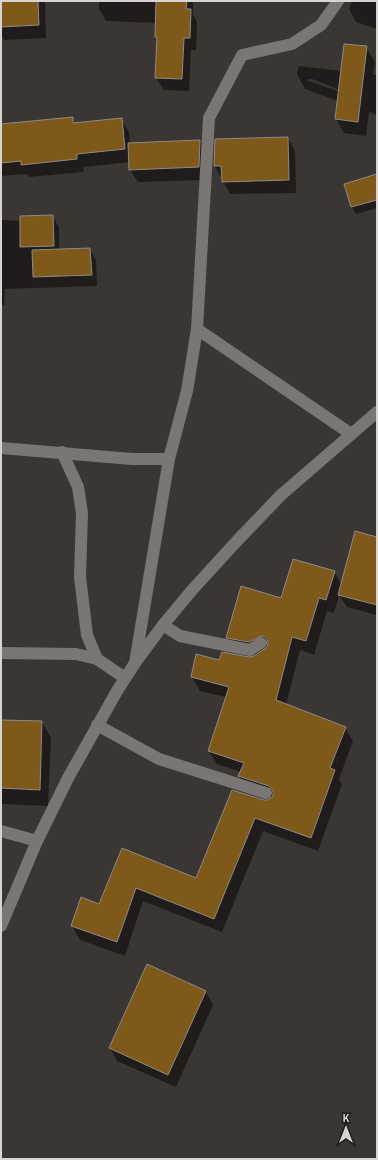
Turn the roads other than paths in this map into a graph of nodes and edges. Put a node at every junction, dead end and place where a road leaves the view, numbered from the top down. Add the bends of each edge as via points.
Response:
1 (338, 1) edge
2 (197, 329) junction
3 (377, 412) edge
4 (351, 434) junction
5 (1, 448) edge
6 (62, 452) junction
7 (169, 459) junction
8 (162, 625) junction
9 (261, 642) dead end
10 (1, 653) edge
11 (97, 659) junction
12 (135, 663) junction
13 (125, 678) junction
14 (97, 725) junction
15 (266, 793) dead end
16 (1, 831) edge
17 (38, 842) junction
18 (1, 926) edge

1 - 2 street via 321,26 292,44 242,55 209,118
2 - 4 street
2 - 7 street via 186,391
3 - 4 street
4 - 8 street via 281,495
5 - 6 street
6 - 7 street via 132,459
6 - 11 street via 78,487 82,513 80,577 83,611 87,635
7 - 12 street
8 - 9 street via 180,636 250,650
8 - 12 street
10 - 11 street via 76,654
11 - 13 street
12 - 13 street
13 - 14 street
14 - 15 street via 159,759
14 - 17 street via 68,778
16 - 17 street
17 - 18 street

